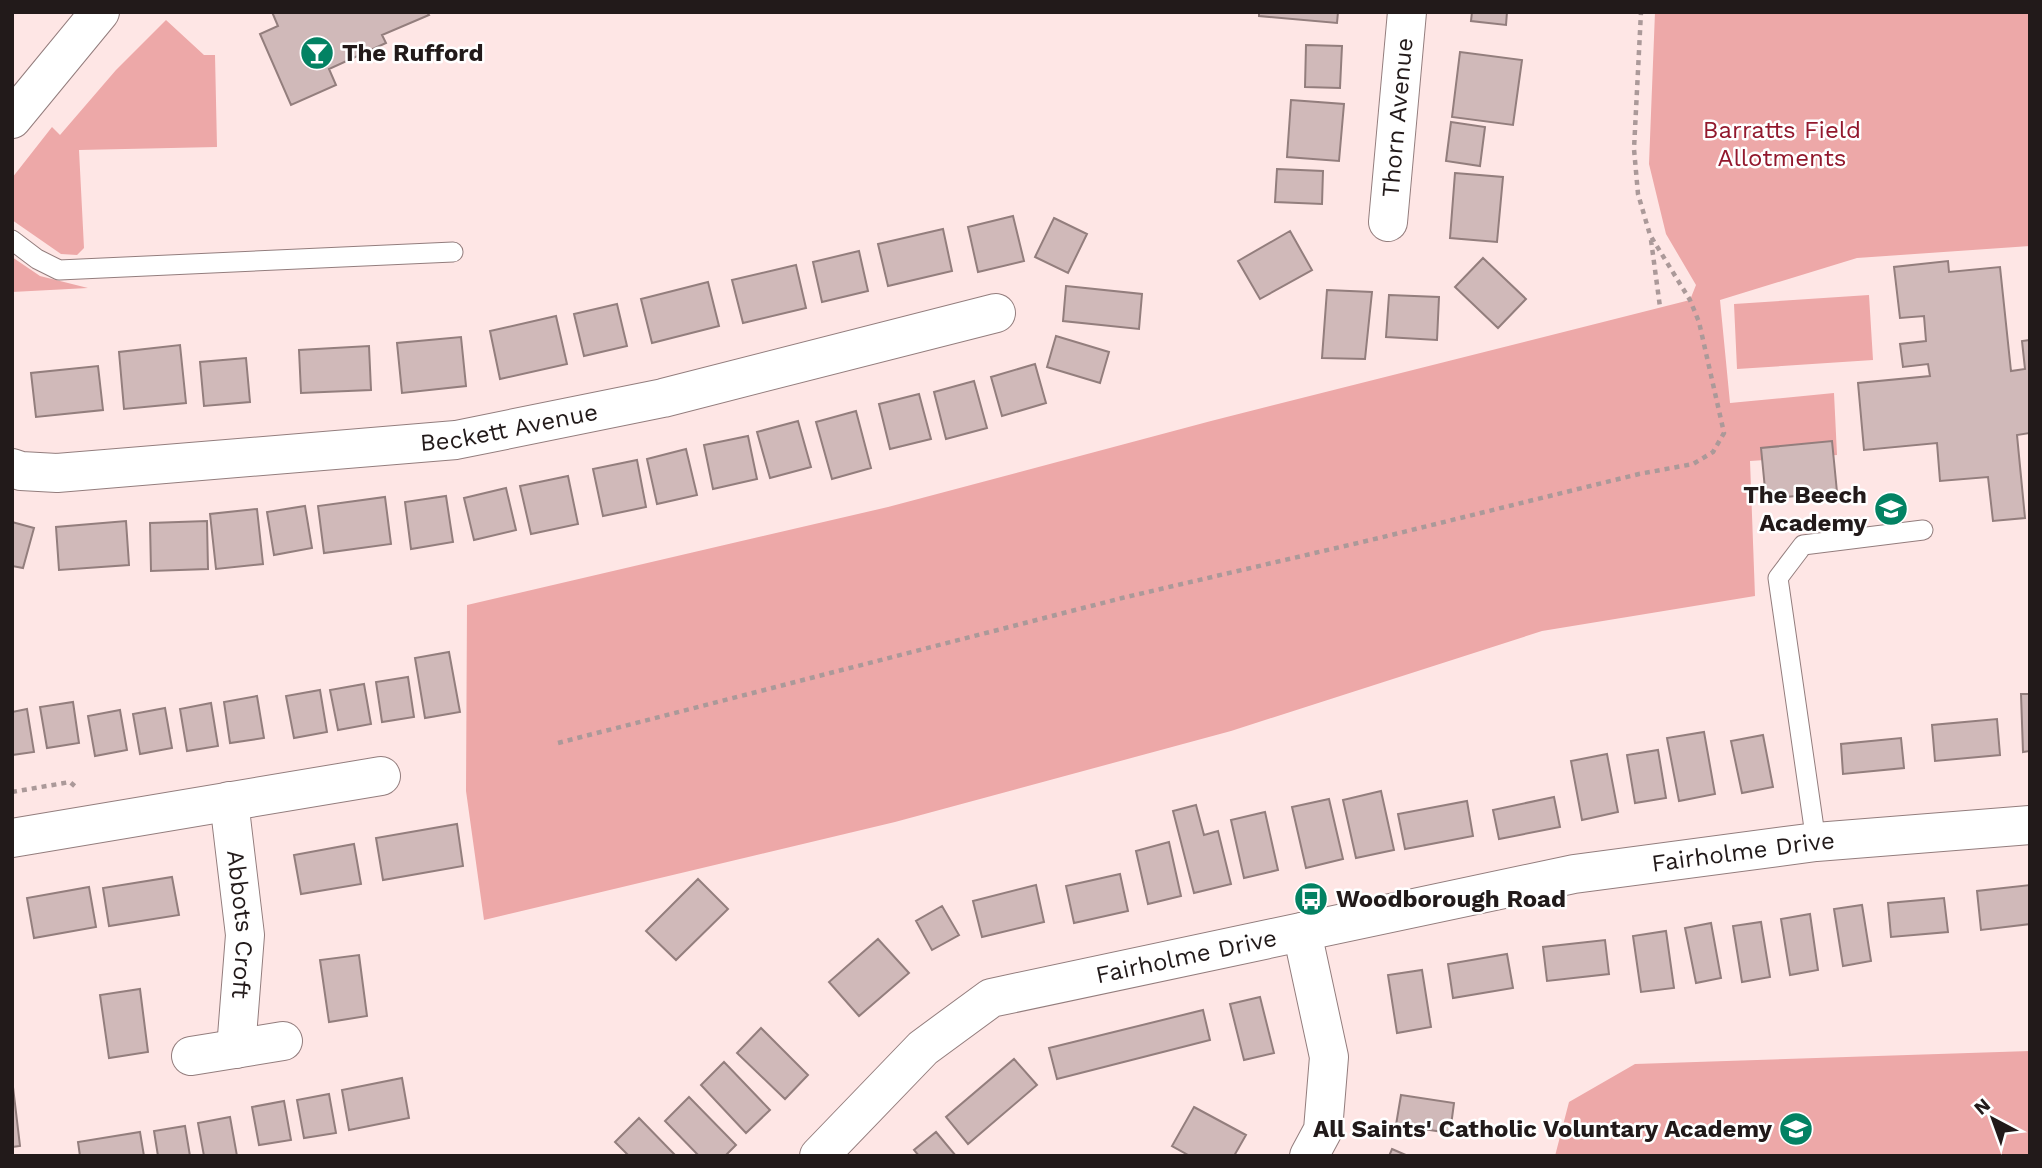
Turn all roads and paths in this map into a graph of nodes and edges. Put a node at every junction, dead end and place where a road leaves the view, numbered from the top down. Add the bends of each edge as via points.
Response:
1 (100, 12) edge
2 (1407, 12) edge
3 (1641, 12) edge
4 (12, 119) edge
5 (1388, 222) dead end
6 (1650, 235) junction
7 (12, 240) edge
8 (453, 252) dead end
9 (1660, 307) dead end
10 (996, 313) dead end
11 (12, 468) edge
12 (1923, 530) dead end
13 (558, 743) dead end
14 (381, 776) dead end
15 (229, 802) junction
16 (2030, 825) edge
17 (12, 838) edge
18 (1816, 842) junction
19 (1302, 932) junction
20 (284, 1041) dead end
21 (236, 1049) junction
22 (191, 1056) dead end
23 (819, 1156) edge
24 (1309, 1156) edge

1 - 4 street
2 - 5 street, Thorn Avenue
3 - 6 path via 1634,149 1638,194
6 - 9 path
6 - 13 path via 1699,322 1724,433 1713,452 1693,464 1122,598
7 - 8 lane via 59,270
10 - 11 street, Beckett Avenue via 663,398 456,440 57,473
12 - 18 lane via 1803,545 1778,578
14 - 15 street
15 - 17 street
15 - 21 street, Abbots Croft via 246,934
16 - 18 street, Fairholme Drive
18 - 19 street, Fairholme Drive via 1574,874
19 - 23 street, Fairholme Drive via 991,998 923,1048
19 - 24 street via 1329,1057 1322,1130
20 - 21 street
21 - 22 street

